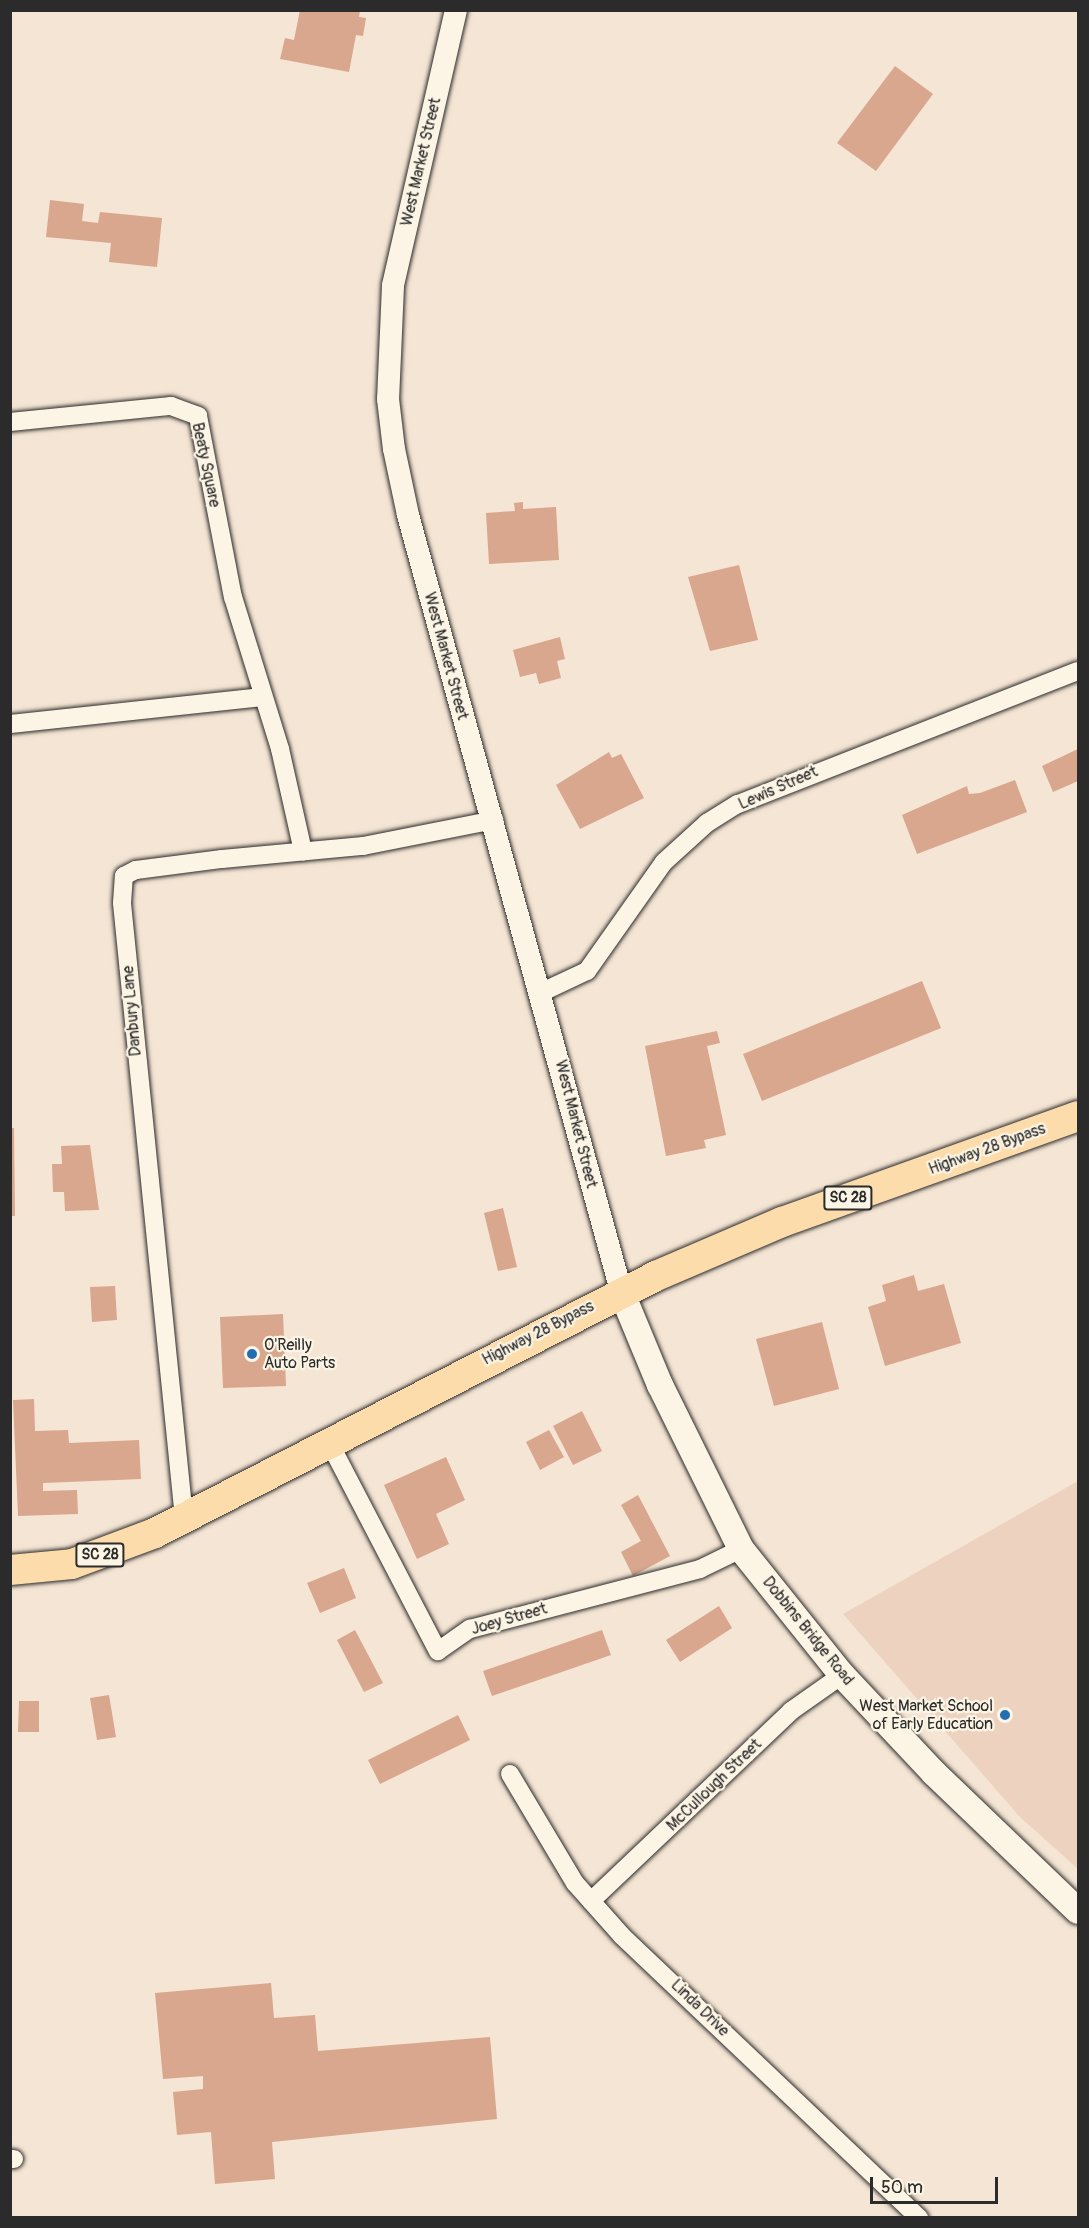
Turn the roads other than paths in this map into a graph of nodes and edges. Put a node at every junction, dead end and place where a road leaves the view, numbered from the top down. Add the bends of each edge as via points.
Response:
1 (456, 10) edge
2 (10, 422) edge
3 (1078, 671) edge
4 (261, 697) junction
5 (10, 724) edge
6 (494, 820) junction
7 (303, 851) junction
8 (540, 993) junction
9 (1078, 1116) edge
10 (621, 1291) junction
11 (329, 1442) junction
12 (184, 1518) junction
13 (741, 1549) junction
14 (10, 1570) edge
15 (842, 1675) junction
16 (510, 1774) dead end
17 (591, 1901) junction
18 (1078, 1911) edge
19 (919, 2217) edge

1 - 6 street, West Market Street via 393,286 388,399 408,515
2 - 4 street, Beaty Square via 171,406 198,416 233,597
3 - 8 street, Lewis Street via 738,804 707,823 664,862 587,971
4 - 5 street
4 - 7 street, Beaty Square via 279,749
6 - 7 street, Danbury Lane via 363,846
6 - 8 street, West Market Street
7 - 12 street, Danbury Lane via 136,870 124,876 123,915
8 - 10 street, West Market Street
9 - 10 highway, Highway 28 Bypass / SC 28 via 782,1222
10 - 11 highway, Highway 28 Bypass / SC 28
10 - 13 main road, Dobbins Bridge Road via 660,1384
11 - 12 highway, Highway 28 Bypass / SC 28
11 - 13 street, Joey Street via 438,1651 470,1629 700,1569
12 - 14 highway, Highway 28 Bypass / SC 28 via 96,1557 49,1568
13 - 15 main road, Dobbins Bridge Road
15 - 17 street, McCullough Street via 791,1711
15 - 18 main road, Dobbins Bridge Road via 934,1773
16 - 17 street, Linda Drive via 575,1883
17 - 19 street, Linda Drive

